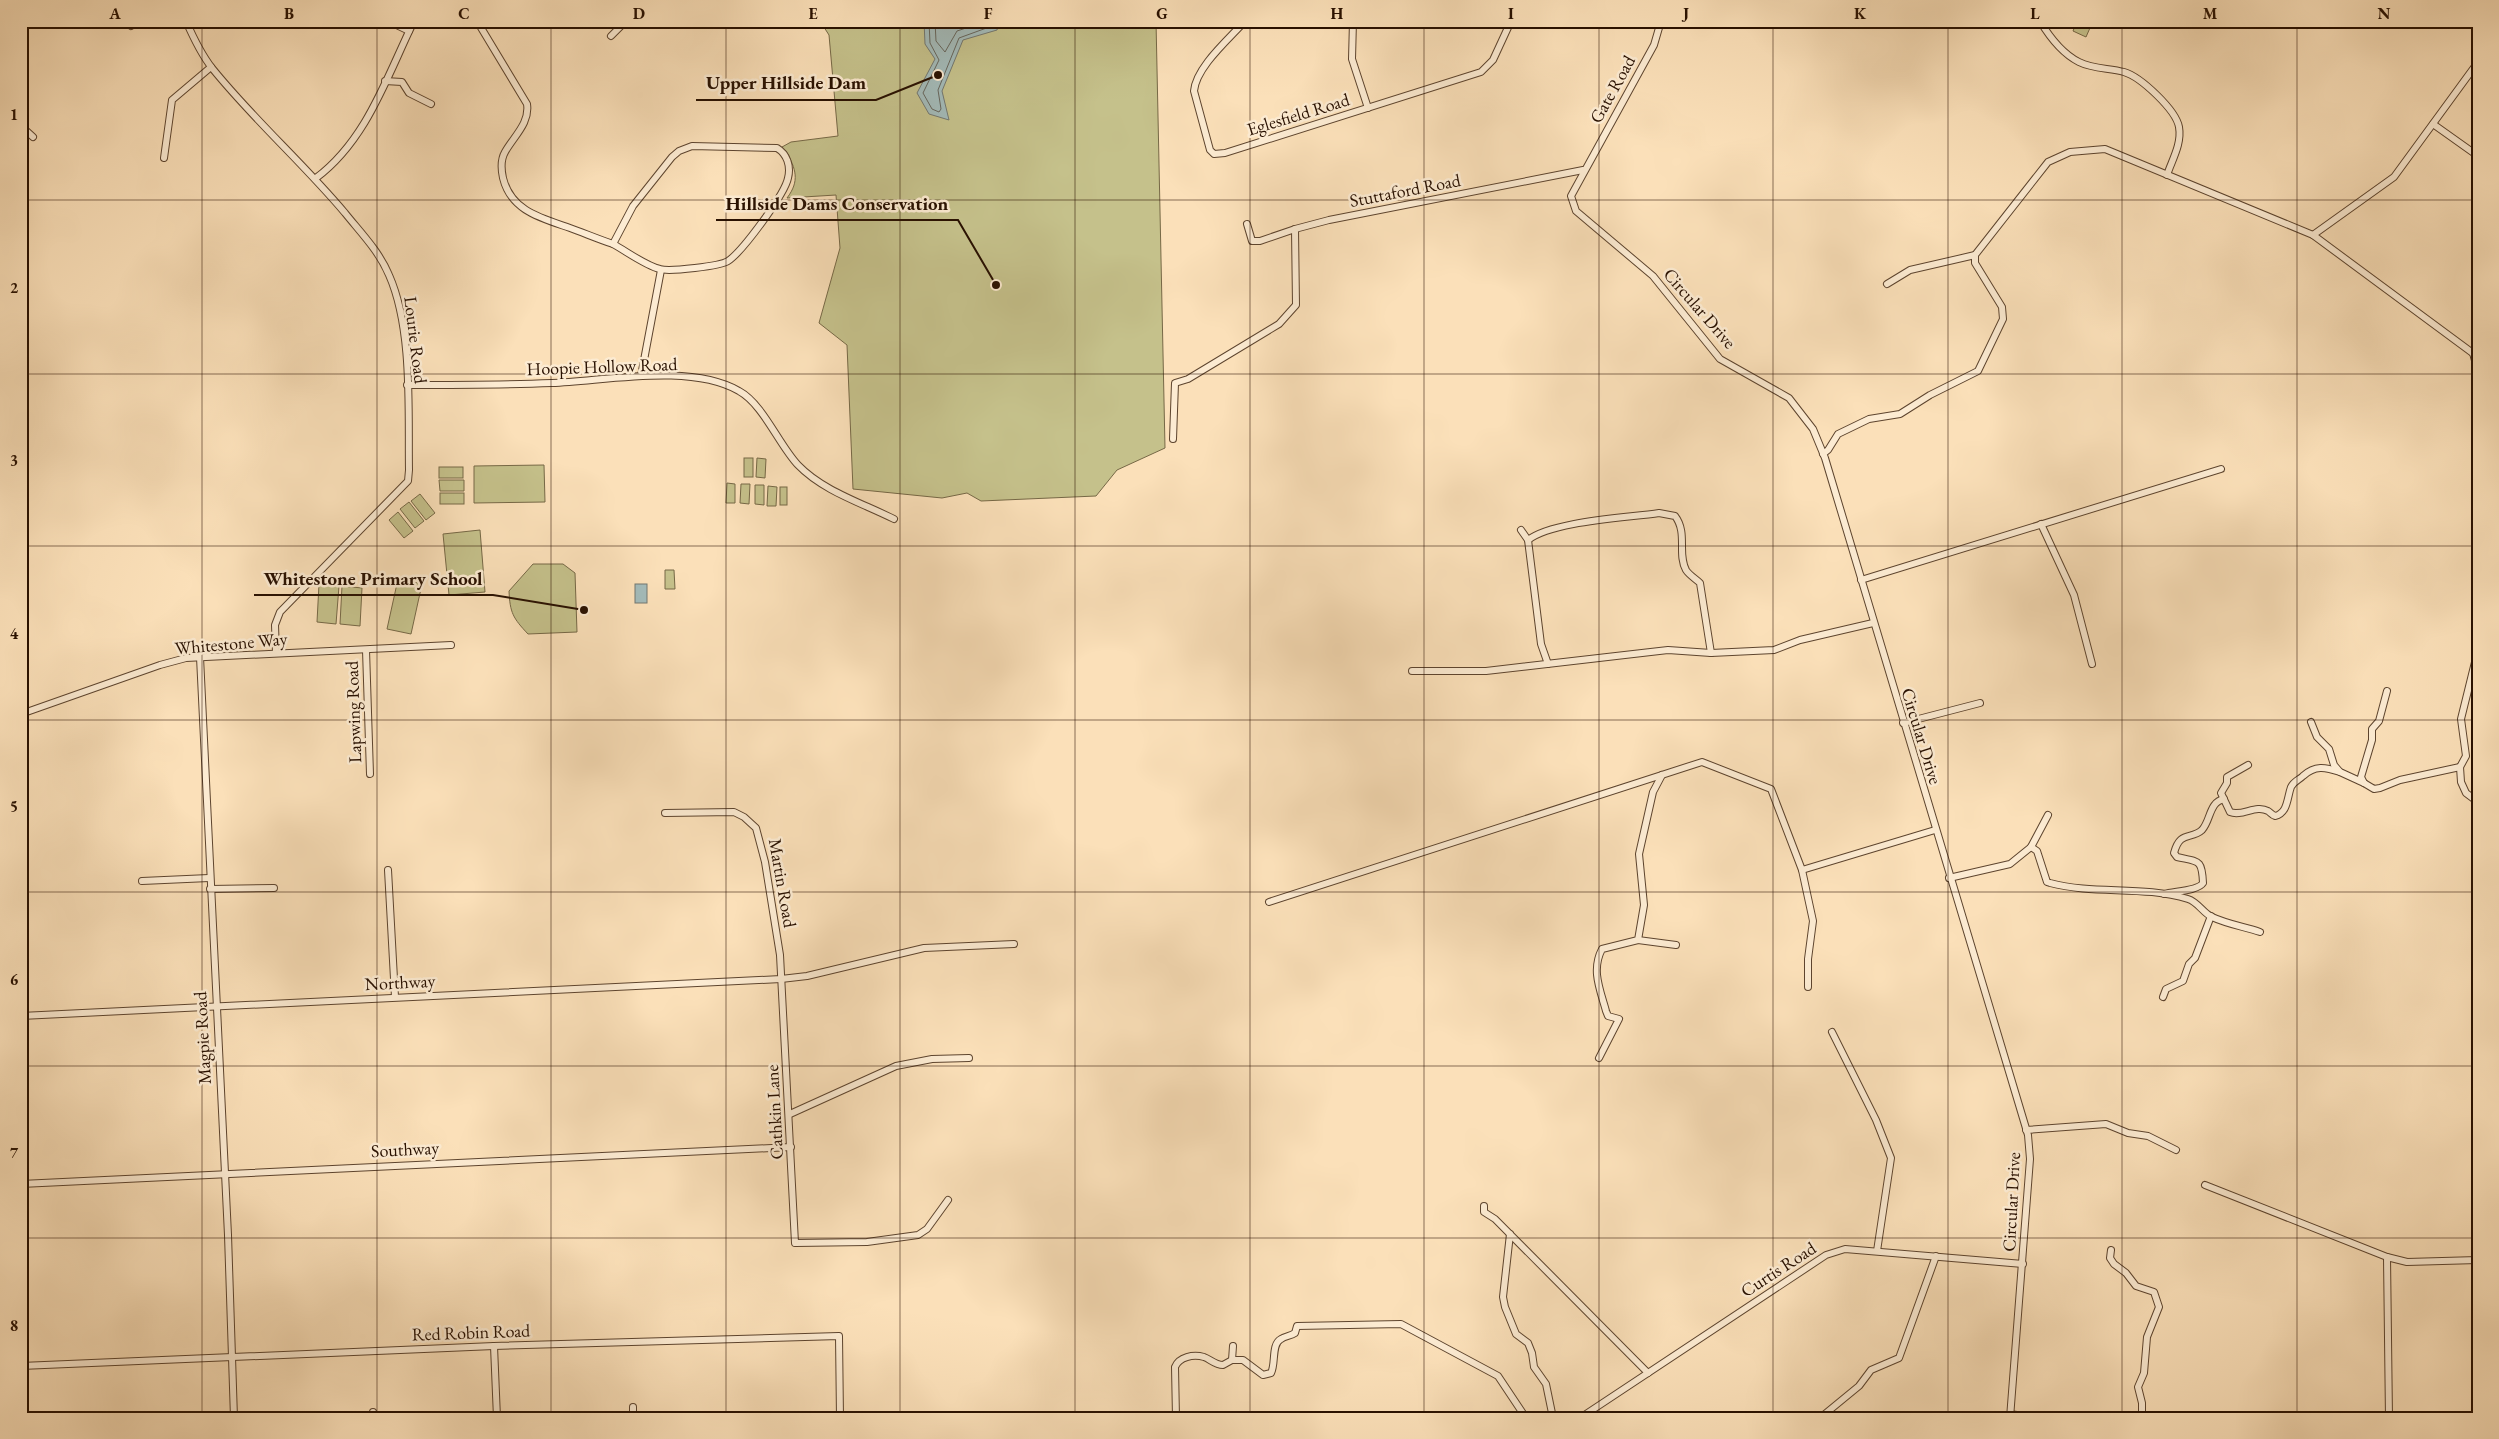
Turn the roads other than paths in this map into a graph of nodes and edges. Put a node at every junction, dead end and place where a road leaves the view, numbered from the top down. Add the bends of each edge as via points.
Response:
1 (186, 21) edge
2 (356, 21) edge
3 (388, 21) edge
4 (414, 21) edge
5 (477, 21) edge
6 (626, 21) edge
7 (1245, 21) edge
8 (1353, 21) edge
9 (1511, 21) edge
10 (1661, 21) edge
11 (2040, 21) edge
12 (2471, 21) edge
13 (327, 23) dead end
14 (2478, 26) edge
15 (409, 31) junction
16 (611, 36) dead end
17 (2478, 62) edge
18 (210, 67) junction
19 (385, 81) junction
20 (430, 104) dead end
21 (1368, 108) junction
22 (2433, 124) junction
23 (21, 126) edge
24 (33, 137) dead end
25 (2478, 156) edge
26 (164, 158) dead end
27 (1583, 170) junction
28 (2167, 175) junction
29 (316, 178) junction
30 (1247, 224) dead end
31 (1295, 229) junction
32 (2312, 235) junction
33 (613, 244) junction
34 (1974, 255) junction
35 (661, 270) junction
36 (1887, 284) dead end
37 (2475, 355) edge
38 (2478, 372) edge
39 (641, 376) junction
40 (407, 385) junction
41 (1172, 439) dead end
42 (1823, 454) junction
43 (2221, 469) dead end
44 (894, 518) dead end
45 (2041, 524) junction
46 (1521, 530) dead end
47 (1528, 540) junction
48 (1861, 580) junction
49 (1873, 623) junction
50 (451, 645) dead end
51 (366, 650) junction
52 (2478, 650) edge
53 (276, 653) junction
54 (1710, 653) junction
55 (200, 657) junction
56 (1548, 664) junction
57 (2092, 664) dead end
58 (1412, 671) dead end
59 (2387, 691) dead end
60 (1980, 703) dead end
61 (21, 714) edge
62 (2311, 722) dead end
63 (1903, 723) junction
64 (2248, 765) dead end
65 (2460, 767) junction
66 (2340, 772) junction
67 (370, 774) dead end
68 (1662, 775) junction
69 (2364, 783) junction
70 (2224, 799) junction
71 (2478, 802) edge
72 (665, 813) dead end
73 (2048, 815) dead end
74 (1935, 830) junction
75 (2030, 847) junction
76 (388, 870) dead end
77 (1802, 870) junction
78 (209, 878) junction
79 (1949, 878) junction
80 (142, 881) dead end
81 (274, 888) dead end
82 (210, 889) junction
83 (2163, 895) junction
84 (1268, 902) dead end
85 (2211, 916) junction
86 (2260, 932) dead end
87 (1638, 940) junction
88 (1014, 944) dead end
89 (1676, 945) dead end
90 (781, 979) junction
91 (1808, 987) dead end
92 (395, 997) junction
93 (2163, 997) dead end
94 (216, 1007) junction
95 (21, 1016) edge
96 (1832, 1032) dead end
97 (969, 1058) dead end
98 (1599, 1058) dead end
99 (790, 1114) junction
100 (2026, 1130) junction
101 (791, 1148) junction
102 (2176, 1150) dead end
103 (224, 1173) junction
104 (21, 1184) edge
105 (2205, 1185) dead end
106 (948, 1200) dead end
107 (1484, 1206) dead end
108 (1510, 1234) junction
109 (2111, 1250) dead end
110 (1877, 1251) junction
111 (1936, 1256) junction
112 (2387, 1256) junction
113 (2478, 1260) edge
114 (2023, 1264) junction
115 (494, 1346) junction
116 (1233, 1346) dead end
117 (232, 1356) junction
118 (1232, 1360) junction
119 (21, 1366) edge
120 (1648, 1373) junction
121 (633, 1407) dead end
122 (2010, 1416) edge
123 (234, 1418) edge
124 (497, 1418) edge
125 (633, 1418) edge
126 (840, 1418) edge
127 (1176, 1418) edge
128 (1526, 1418) edge
129 (1553, 1418) edge
130 (1580, 1418) edge
131 (1820, 1418) edge
132 (2038, 1418) edge
133 (2142, 1418) edge
134 (2389, 1418) edge

1 - 18 street, Lourie Road
2 - 13 street via 350,24
3 - 15 street
4 - 15 street
5 - 33 street via 527,104 527,118 504,153 501,170 505,187 513,199 533,215
6 - 16 street
7 - 21 street, Eglesfield Road via 1204,67 1195,83 1194,91 1210,150 1214,154
8 - 21 street via 1352,59
9 - 21 street, Eglesfield Road via 1493,60 1484,70
10 - 27 street, Gate Road via 1654,45
11 - 28 street via 2054,40 2080,63 2137,78 2166,106 2179,127 2178,147
12 - 14 street
15 - 19 street
17 - 22 street
18 - 26 street via 172,100
18 - 29 street, Lourie Road
19 - 20 street via 402,82 409,94
19 - 29 street via 354,140 329,169
22 - 25 street
22 - 32 street via 2394,177
23 - 24 street
27 - 31 street, Stuttaford Road
27 - 42 street, Circular Drive via 1571,196 1576,211 1653,276 1720,358 1789,398 1813,429
28 - 32 street
28 - 34 street via 2105,149 2060,155 2048,162
29 - 40 street, Lourie Road via 376,250 390,276 402,320
30 - 31 street, Stuttaford Road via 1252,241 1260,242
31 - 41 street via 1296,305 1279,324 1175,383
32 - 37 street
33 - 35 street
33 - 35 street via 633,206 679,151 692,146 777,148 783,151 788,162 786,185 760,225 732,258 724,264
34 - 36 street via 1910,270
34 - 42 street via 1975,263 2002,307 2003,319 1978,370 1900,414 1869,419 1838,434
35 - 39 street
37 - 38 street
39 - 40 street, Hoopie Hollow Road via 553,383
39 - 44 street, Hoopie Hollow Road via 699,378 739,390 758,409 789,454 809,475 825,486
40 - 53 street, Lourie Road via 408,481 280,612 275,625
42 - 48 street, Circular Drive
43 - 45 street
45 - 48 street
45 - 57 street via 2074,595
46 - 47 street
47 - 54 street via 1556,528 1659,513 1674,516 1681,527 1684,566 1700,583
47 - 56 street via 1541,644
48 - 49 street, Circular Drive
49 - 54 street via 1800,640 1774,650
49 - 63 street, Circular Drive
50 - 51 street, Whitestone Way
51 - 53 street, Whitestone Way
51 - 67 street, Lapwing Road
52 - 65 street via 2461,719 2466,756
53 - 55 street, Whitestone Way
54 - 56 street via 1668,650
55 - 61 street, Whitestone Way via 160,665
55 - 78 street, Magpie Road
56 - 58 street via 1486,671
59 - 69 street via 2379,721 2372,729 2361,777
60 - 63 street
62 - 66 street
63 - 74 street, Circular Drive
64 - 70 street via 2227,777 2228,783 2220,793
65 - 69 street via 2374,789
65 - 71 street via 2463,788
66 - 69 street
66 - 70 street via 2328,768 2310,769 2295,782 2284,810 2275,816 2268,810 2257,808 2235,814 2230,812
68 - 77 street via 1702,762 1771,788
68 - 84 street
68 - 87 street via 1653,792 1639,854 1644,905
70 - 83 street via 2214,805 2203,828 2186,835 2176,844 2174,853 2177,857 2199,862 2203,883 2196,889
72 - 90 street, Martin Road via 734,812 756,828 774,908
73 - 75 street
74 - 77 street
74 - 79 street, Circular Drive
75 - 79 street via 2010,864
75 - 83 street via 2037,851 2050,884 2096,891 2142,891
76 - 92 street
77 - 91 street via 1813,921
78 - 80 street
78 - 82 street, Magpie Road
79 - 100 street, Circular Drive
81 - 82 street
82 - 94 street, Magpie Road
83 - 85 street via 2196,903
85 - 86 street
85 - 93 street via 2183,981 2166,989
87 - 89 street
87 - 98 street via 1602,949 1596,960 1596,975 1606,1011 1608,1016 1619,1019
88 - 90 street, Northway via 919,949 807,976
90 - 92 street, Northway
90 - 99 street, Cathkin Lane
92 - 94 street, Northway
94 - 95 street, Northway
94 - 103 street, Magpie Road
96 - 110 street via 1876,1120 1891,1158
97 - 99 street via 932,1059 896,1066
99 - 101 street, Cathkin Lane
100 - 102 street via 2106,1124 2128,1133 2148,1136
100 - 114 street, Circular Drive via 2030,1159
101 - 103 street, Southway
101 - 106 street, Cathkin Lane via 795,1243 867,1242 918,1235 927,1229
103 - 104 street, Southway
103 - 117 street, Magpie Road
105 - 112 street
107 - 108 street via 1484,1212
108 - 120 street
108 - 129 street via 1503,1297 1505,1307 1516,1334 1528,1343 1534,1367 1546,1384
109 - 133 street via 2110,1258 2114,1264 2136,1286 2154,1292 2159,1307 2147,1337 2144,1374 2138,1387
110 - 111 street, Curtis Road
110 - 120 street, Curtis Road via 1846,1249 1826,1255
111 - 114 street, Curtis Road
111 - 131 street via 1899,1358 1871,1370 1859,1386
112 - 113 street via 2408,1262
112 - 134 street
114 - 122 street, Circular Drive
115 - 117 street, Red Robin Road
115 - 124 street
115 - 126 street, Red Robin Road via 839,1336
116 - 118 street
117 - 119 street, Red Robin Road
117 - 123 street, Magpie Road
118 - 127 street via 1222,1366 1202,1357 1182,1358 1177,1362
118 - 128 street via 1243,1360 1263,1375 1271,1373 1274,1368 1277,1342 1296,1333 1297,1326 1401,1324 1498,1376
120 - 130 street, Curtis Road
121 - 125 street
122 - 132 street

